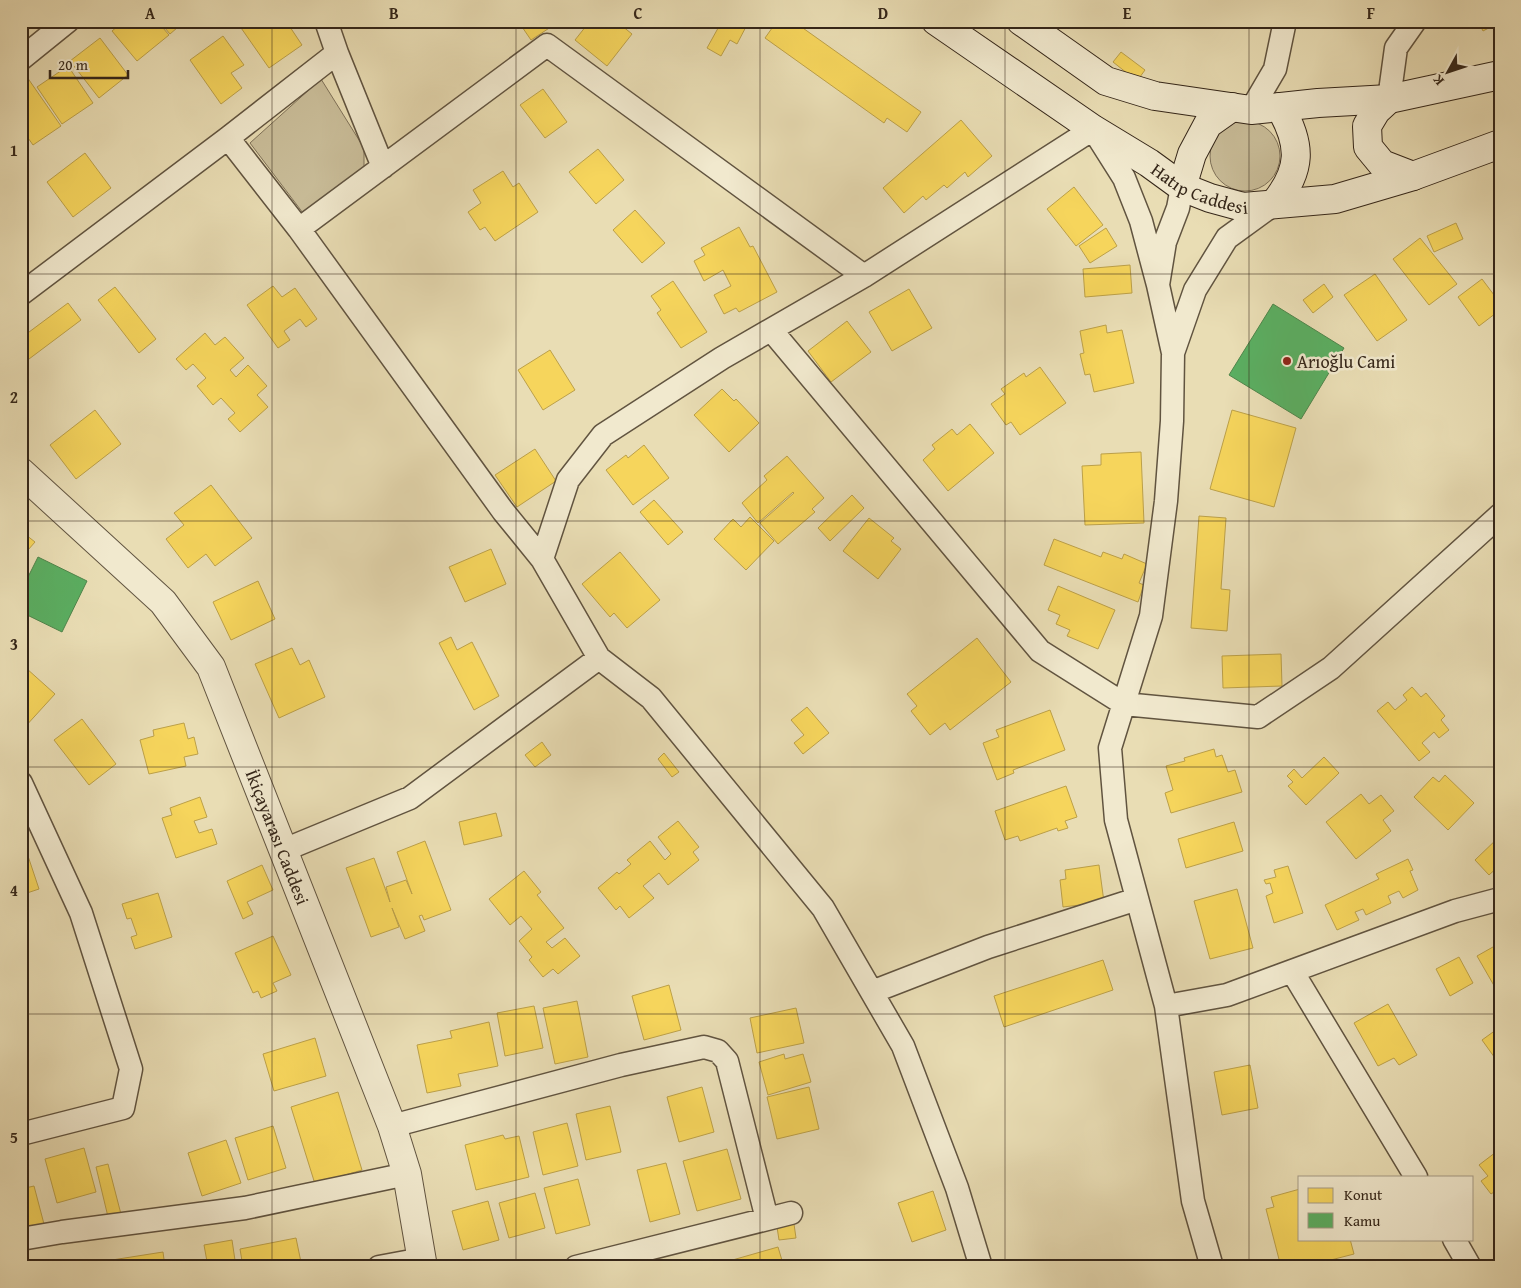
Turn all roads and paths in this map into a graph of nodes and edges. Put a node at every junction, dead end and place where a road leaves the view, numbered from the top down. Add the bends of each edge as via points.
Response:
1 (68, 21) edge
2 (326, 21) edge
3 (936, 21) edge
4 (1021, 21) edge
5 (1284, 21) edge
6 (1415, 21) edge
7 (337, 53) junction
8 (21, 58) edge
9 (1500, 75) edge
10 (1389, 99) junction
11 (1280, 107) junction
12 (1242, 109) junction
13 (1093, 129) junction
14 (228, 138) junction
15 (1500, 144) edge
16 (383, 167) junction
17 (1413, 176) junction
18 (1182, 187) junction
19 (1274, 204) junction
20 (299, 229) junction
21 (864, 276) junction
22 (1158, 285) junction
23 (21, 294) edge
24 (772, 331) junction
25 (1173, 353) junction
26 (21, 472) edge
27 (1500, 515) edge
28 (542, 559) junction
29 (598, 658) junction
30 (1124, 704) junction
31 (21, 783) edge
32 (284, 850) junction
33 (1138, 899) junction
34 (1500, 899) edge
35 (1292, 971) junction
36 (872, 992) junction
37 (1166, 1006) junction
38 (392, 1126) junction
39 (21, 1134) edge
40 (407, 1174) junction
41 (1415, 1176) edge
42 (791, 1213) dead end
43 (768, 1219) junction
44 (21, 1239) edge
45 (1455, 1240) edge
46 (423, 1263) edge
47 (379, 1267) edge
48 (576, 1267) edge
49 (981, 1267) edge
50 (1212, 1267) edge
51 (1470, 1267) edge

1 - 8 street
2 - 7 street
3 - 13 main road, Hatıp Caddesi
4 - 12 main road via 1106,81 1155,96
5 - 12 street via 1275,69
6 - 10 street via 1396,48
7 - 14 street
7 - 16 street
9 - 10 main road
10 - 11 main road
10 - 17 main road via 1367,126 1368,147 1382,164
11 - 12 main road
11 - 19 main road via 1292,132 1297,153 1294,172
12 - 18 main road via 1208,124 1192,154
13 - 18 main road, Hatıp Caddesi
13 - 21 street
13 - 22 street via 1124,178 1141,221
14 - 20 street
14 - 23 street
15 - 17 main road, Hatıp Caddesi
16 - 20 street
16 - 21 street via 548,44
17 - 19 main road, Hatıp Caddesi via 1335,199
18 - 19 main road, Hatıp Caddesi via 1243,207
18 - 22 street via 1165,242
19 - 25 street via 1227,238 1195,290
20 - 28 street via 503,511
21 - 24 street
22 - 25 street
24 - 28 street via 722,358 604,435 568,480
24 - 30 street via 1040,651
25 - 30 street via 1166,501 1151,616
26 - 32 main road, İkiçayarası Caddesi via 163,602 211,667
27 - 30 street via 1331,668 1258,717
28 - 29 street
29 - 32 street via 410,798
29 - 36 street via 651,698 823,908
30 - 33 street via 1110,748 1116,820
31 - 39 street via 81,913 132,1069 123,1108
32 - 38 main road, İkiçayarası Caddesi
33 - 36 street via 988,947
33 - 37 street
34 - 35 street via 1455,911
35 - 37 street via 1227,995
35 - 41 street
36 - 49 street via 904,1046 957,1188
37 - 50 street via 1192,1201
38 - 40 main road, İkiçayarası Caddesi
38 - 43 street via 620,1065 704,1047 718,1051 728,1060
40 - 44 street via 246,1208
40 - 46 main road, İkiçayarası Caddesi
42 - 43 street
43 - 48 street
45 - 51 street
46 - 47 street

